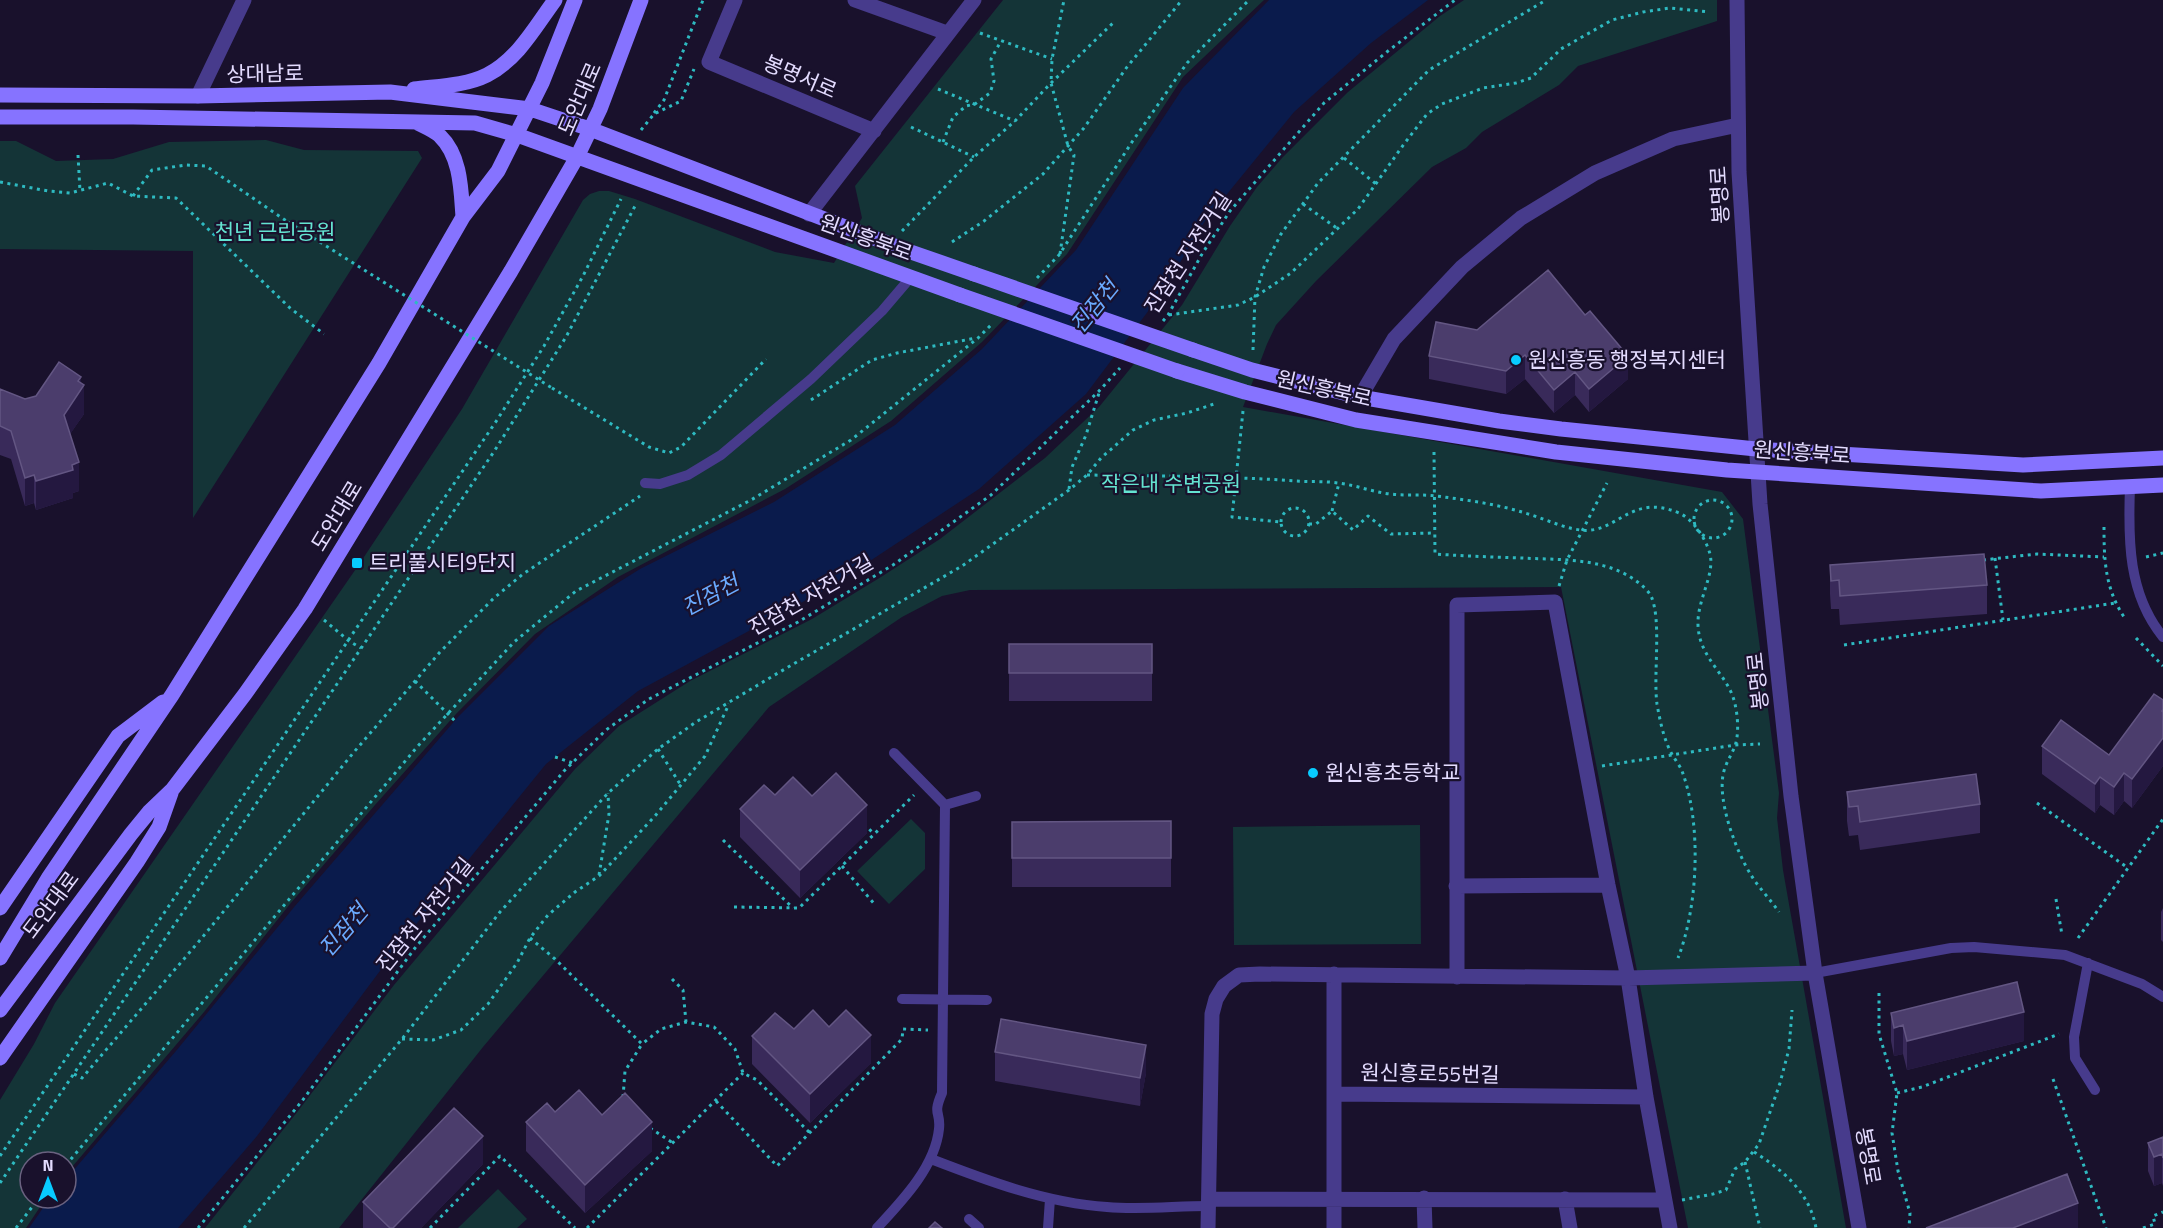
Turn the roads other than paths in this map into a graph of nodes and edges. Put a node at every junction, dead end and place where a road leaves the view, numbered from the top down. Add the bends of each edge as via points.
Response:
1 (244, 0) edge
2 (555, 0) edge
3 (575, 0) edge
4 (641, 0) edge
5 (735, 0) edge
6 (855, 0) edge
7 (974, 0) edge
8 (1737, 0) edge
9 (947, 33) junction
10 (390, 92) junction
11 (0, 95) edge
12 (198, 96) junction
13 (530, 109) junction
14 (0, 117) edge
15 (413, 121) junction
16 (1738, 125) junction
17 (590, 129) junction
18 (874, 130) junction
19 (517, 135) junction
20 (577, 157) junction
21 (809, 214) junction
22 (463, 217) junction
23 (911, 277) junction
24 (1360, 397) junction
25 (1756, 449) junction
26 (2163, 458) edge
27 (1757, 471) junction
28 (645, 483) dead end
29 (2163, 485) edge
30 (2130, 487) junction
31 (2163, 638) edge
32 (172, 695) junction
33 (894, 753) dead end
34 (172, 790) junction
35 (976, 796) dead end
36 (945, 805) junction
37 (1608, 885) junction
38 (1456, 886) junction
39 (0, 908) edge
40 (0, 958) edge
41 (2088, 963) junction
42 (1815, 973) junction
43 (1334, 974) junction
44 (1457, 977) junction
45 (1628, 978) junction
46 (2163, 997) edge
47 (902, 999) dead end
48 (944, 999) junction
49 (987, 1000) dead end
50 (0, 1010) edge
51 (0, 1058) edge
52 (2095, 1090) dead end
53 (1334, 1094) junction
54 (1646, 1097) junction
55 (931, 1159) junction
56 (1334, 1198) junction
57 (1424, 1198) junction
58 (1050, 1199) junction
59 (1565, 1199) junction
60 (1665, 1200) junction
61 (1209, 1202) junction
62 (969, 1219) dead end
63 (877, 1228) edge
64 (979, 1228) edge
65 (1048, 1228) edge
66 (1208, 1228) edge
67 (1334, 1228) edge
68 (1425, 1228) edge
69 (1570, 1228) edge
70 (1670, 1228) edge
71 (1859, 1228) edge

1 - 12 street
2 - 10 street via 525,43 487,75 460,83
3 - 13 street, 도안대로
4 - 17 street, 도안대로
5 - 18 street, 봉명서로 via 709,62
6 - 9 street
7 - 9 street
8 - 16 street, 봉명로
9 - 18 street
10 - 12 street, 상대남로
10 - 13 street, 상대남로
11 - 12 street, 상대남로
13 - 17 street, 원신흥북로
13 - 19 street, 도안대로
14 - 15 street, 상대남로
15 - 19 street, 상대남로 via 475,123
15 - 22 street via 440,135 452,151
16 - 24 street via 1673,140 1595,173 1521,218 1462,267 1394,339
16 - 25 street, 봉명로
17 - 20 street, 도안대로
17 - 21 street, 원신흥북로
18 - 21 street
19 - 20 street, 원신흥북로
19 - 22 street, 도안대로 via 498,171
20 - 23 street, 원신흥북로
20 - 34 street, 도안대로 via 305,609
21 - 24 street, 원신흥북로, bridge via 1252,370
22 - 32 street, 도안대로 via 379,363
23 - 27 street, 원신흥북로, bridge via 1177,371 1356,420 1556,452
23 - 28 lane via 882,311 811,379 728,448 688,475 660,484
24 - 25 street, 원신흥북로 via 1499,421
25 - 26 street, 원신흥북로 via 2023,465
25 - 27 street, 봉명로
27 - 30 street, 원신흥북로 via 2041,491
27 - 42 street, 봉명로 via 1791,796
29 - 30 street, 원신흥북로
30 - 31 lane via 2130,549 2135,581 2144,608
32 - 39 street via 118,736
32 - 40 street, 도안대로 via 49,877
33 - 36 lane
34 - 50 street, 도안대로 via 131,834
34 - 51 street via 159,827 137,862
35 - 36 lane
36 - 48 lane
37 - 38 street
37 - 38 street via 1555,602 1457,605
37 - 45 street
38 - 44 street
41 - 42 lane via 2065,955 1974,946
41 - 46 lane via 2142,984
41 - 52 lane via 2074,1037 2075,1058
42 - 45 street
42 - 71 street, 봉명로
43 - 44 street
43 - 53 street, 원신흥로55번길
43 - 61 street via 1239,975 1224,986 1216,999 1212,1014
44 - 45 street
45 - 54 street
47 - 48 lane
48 - 49 lane
48 - 55 lane via 942,1094 935,1108 939,1128
53 - 54 street, 원신흥로55번길
53 - 56 street
54 - 60 street
55 - 58 lane via 987,1181
55 - 63 lane via 906,1196
56 - 57 street
56 - 61 street
56 - 67 street
57 - 59 street
57 - 68 street
58 - 61 lane via 1108,1207
58 - 65 lane
59 - 60 street
59 - 69 street
60 - 70 street
61 - 66 street
62 - 64 lane

